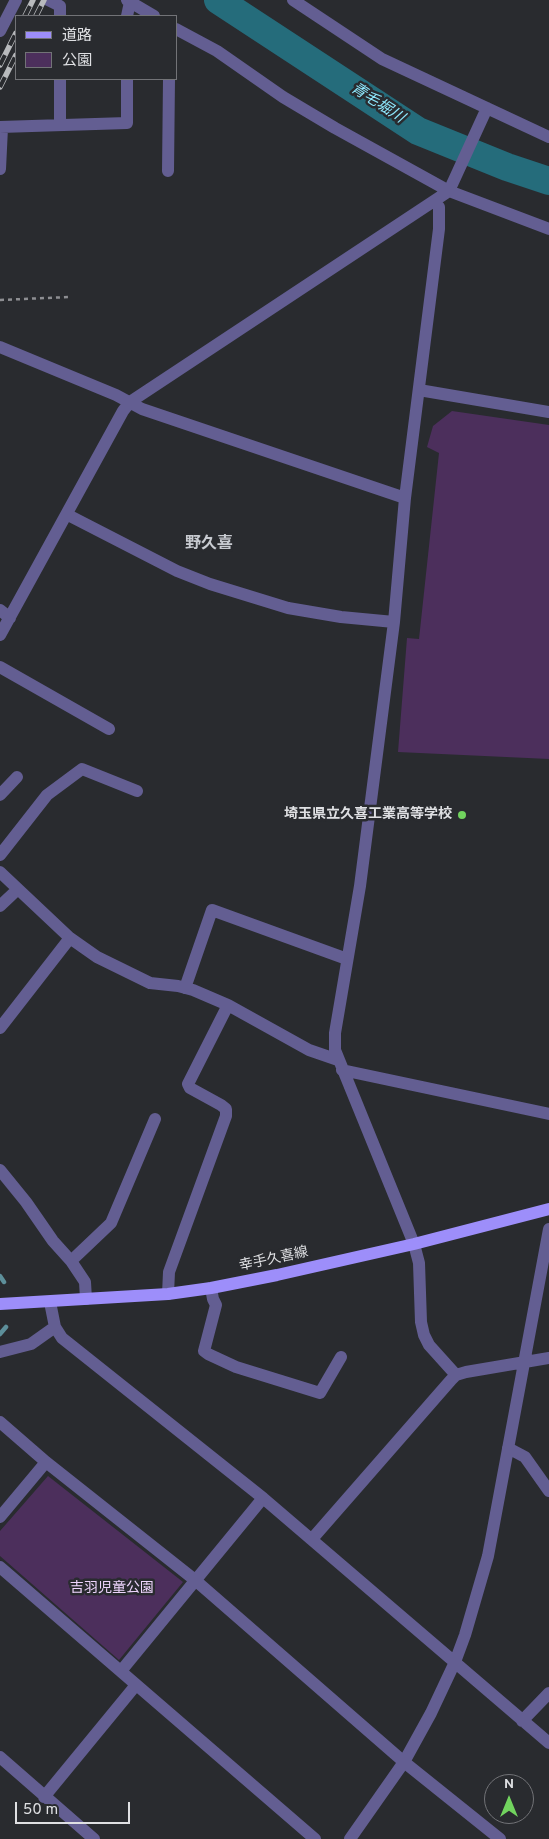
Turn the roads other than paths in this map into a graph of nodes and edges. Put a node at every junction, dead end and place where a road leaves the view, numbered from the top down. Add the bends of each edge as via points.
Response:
1 (16, 0) edge
2 (48, 0) edge
3 (293, 0) edge
4 (129, 1) edge
5 (60, 15) edge
6 (127, 15) edge
7 (152, 15) edge
8 (178, 30) edge
9 (0, 31) edge
10 (60, 80) edge
11 (127, 80) edge
12 (169, 80) edge
13 (486, 112) junction
14 (60, 124) junction
15 (1, 128) edge
16 (549, 136) edge
17 (0, 169) edge
18 (168, 171) dead end
19 (450, 188) junction
20 (434, 201) junction
21 (549, 229) edge
22 (0, 347) edge
23 (419, 390) junction
24 (130, 402) junction
25 (549, 412) edge
26 (405, 498) junction
27 (68, 514) junction
28 (0, 610) edge
29 (10, 618) junction
30 (394, 622) junction
31 (0, 636) edge
32 (0, 667) edge
33 (109, 729) dead end
34 (16, 777) dead end
35 (137, 791) dead end
36 (0, 795) edge
37 (0, 855) edge
38 (0, 872) edge
39 (18, 889) junction
40 (0, 906) edge
41 (70, 938) junction
42 (347, 959) junction
43 (185, 988) junction
44 (228, 1004) junction
45 (0, 1028) edge
46 (340, 1065) junction
47 (549, 1114) edge
48 (155, 1119) dead end
49 (0, 1170) edge
50 (549, 1209) edge
51 (549, 1229) edge
52 (414, 1244) junction
53 (71, 1261) junction
54 (211, 1288) junction
55 (168, 1294) junction
56 (86, 1299) junction
57 (50, 1302) junction
58 (0, 1304) edge
59 (55, 1328) junction
60 (0, 1352) edge
61 (341, 1357) dead end
62 (549, 1358) edge
63 (525, 1363) junction
64 (456, 1375) junction
65 (0, 1422) edge
66 (508, 1448) junction
67 (46, 1462) junction
68 (549, 1491) edge
69 (263, 1498) junction
70 (0, 1517) edge
71 (312, 1539) junction
72 (0, 1567) edge
73 (195, 1580) junction
74 (455, 1662) junction
75 (121, 1671) junction
76 (136, 1685) junction
77 (549, 1693) edge
78 (522, 1721) junction
79 (549, 1743) edge
80 (0, 1757) edge
81 (404, 1762) junction
82 (44, 1797) junction
83 (94, 1839) edge
84 (315, 1839) edge
85 (350, 1839) edge
86 (500, 1839) edge

1 - 9 street
2 - 5 street via 60,6
3 - 13 street via 382,59
4 - 6 street
4 - 7 street
8 - 19 street via 217,51 298,106
10 - 14 street
11 - 14 street via 127,123
12 - 18 street
13 - 16 street
13 - 19 street
14 - 15 street
15 - 17 street
19 - 20 street
19 - 21 street
20 - 23 street via 439,207 440,222
20 - 24 street
22 - 24 street
23 - 25 street
23 - 26 street
24 - 26 street via 151,412
24 - 27 street
26 - 30 street
27 - 29 street
27 - 30 street via 177,571 210,584 288,608
28 - 29 street
29 - 31 street
30 - 42 street via 361,877
32 - 33 street
34 - 36 street
35 - 37 street via 82,769 47,795
38 - 39 street
39 - 40 street
39 - 41 street
41 - 43 street via 131,975 150,983
41 - 45 street
42 - 43 street via 212,910
42 - 46 street via 335,1033 335,1050
43 - 44 street
44 - 46 street
44 - 55 street via 188,1084 221,1104 226,1109 226,1116 169,1272
46 - 47 street
46 - 52 street
48 - 53 street via 111,1223
49 - 53 street
50 - 52 main road, 幸手久喜線
51 - 63 street
52 - 54 main road, 幸手久喜線
52 - 64 street via 420,1263 424,1335
53 - 56 street via 84,1282
54 - 55 main road, 幸手久喜線
54 - 61 street via 216,1305 204,1351 208,1354 236,1367 320,1393
55 - 56 main road, 幸手久喜線
56 - 57 main road, 幸手久喜線
57 - 58 main road, 幸手久喜線
57 - 59 street
59 - 60 street via 30,1344
59 - 69 street via 62,1338
62 - 63 street
63 - 64 street
63 - 66 street
64 - 71 street
65 - 67 street
66 - 68 street via 524,1457
66 - 74 street via 488,1556
67 - 70 street
67 - 73 street
69 - 71 street
69 - 73 street
71 - 74 street
72 - 75 street
73 - 75 street
73 - 81 street
74 - 78 street
74 - 81 street
75 - 76 street
76 - 82 street
76 - 84 street
77 - 78 street
78 - 79 street
80 - 82 street
81 - 85 street
81 - 86 street
82 - 83 street

